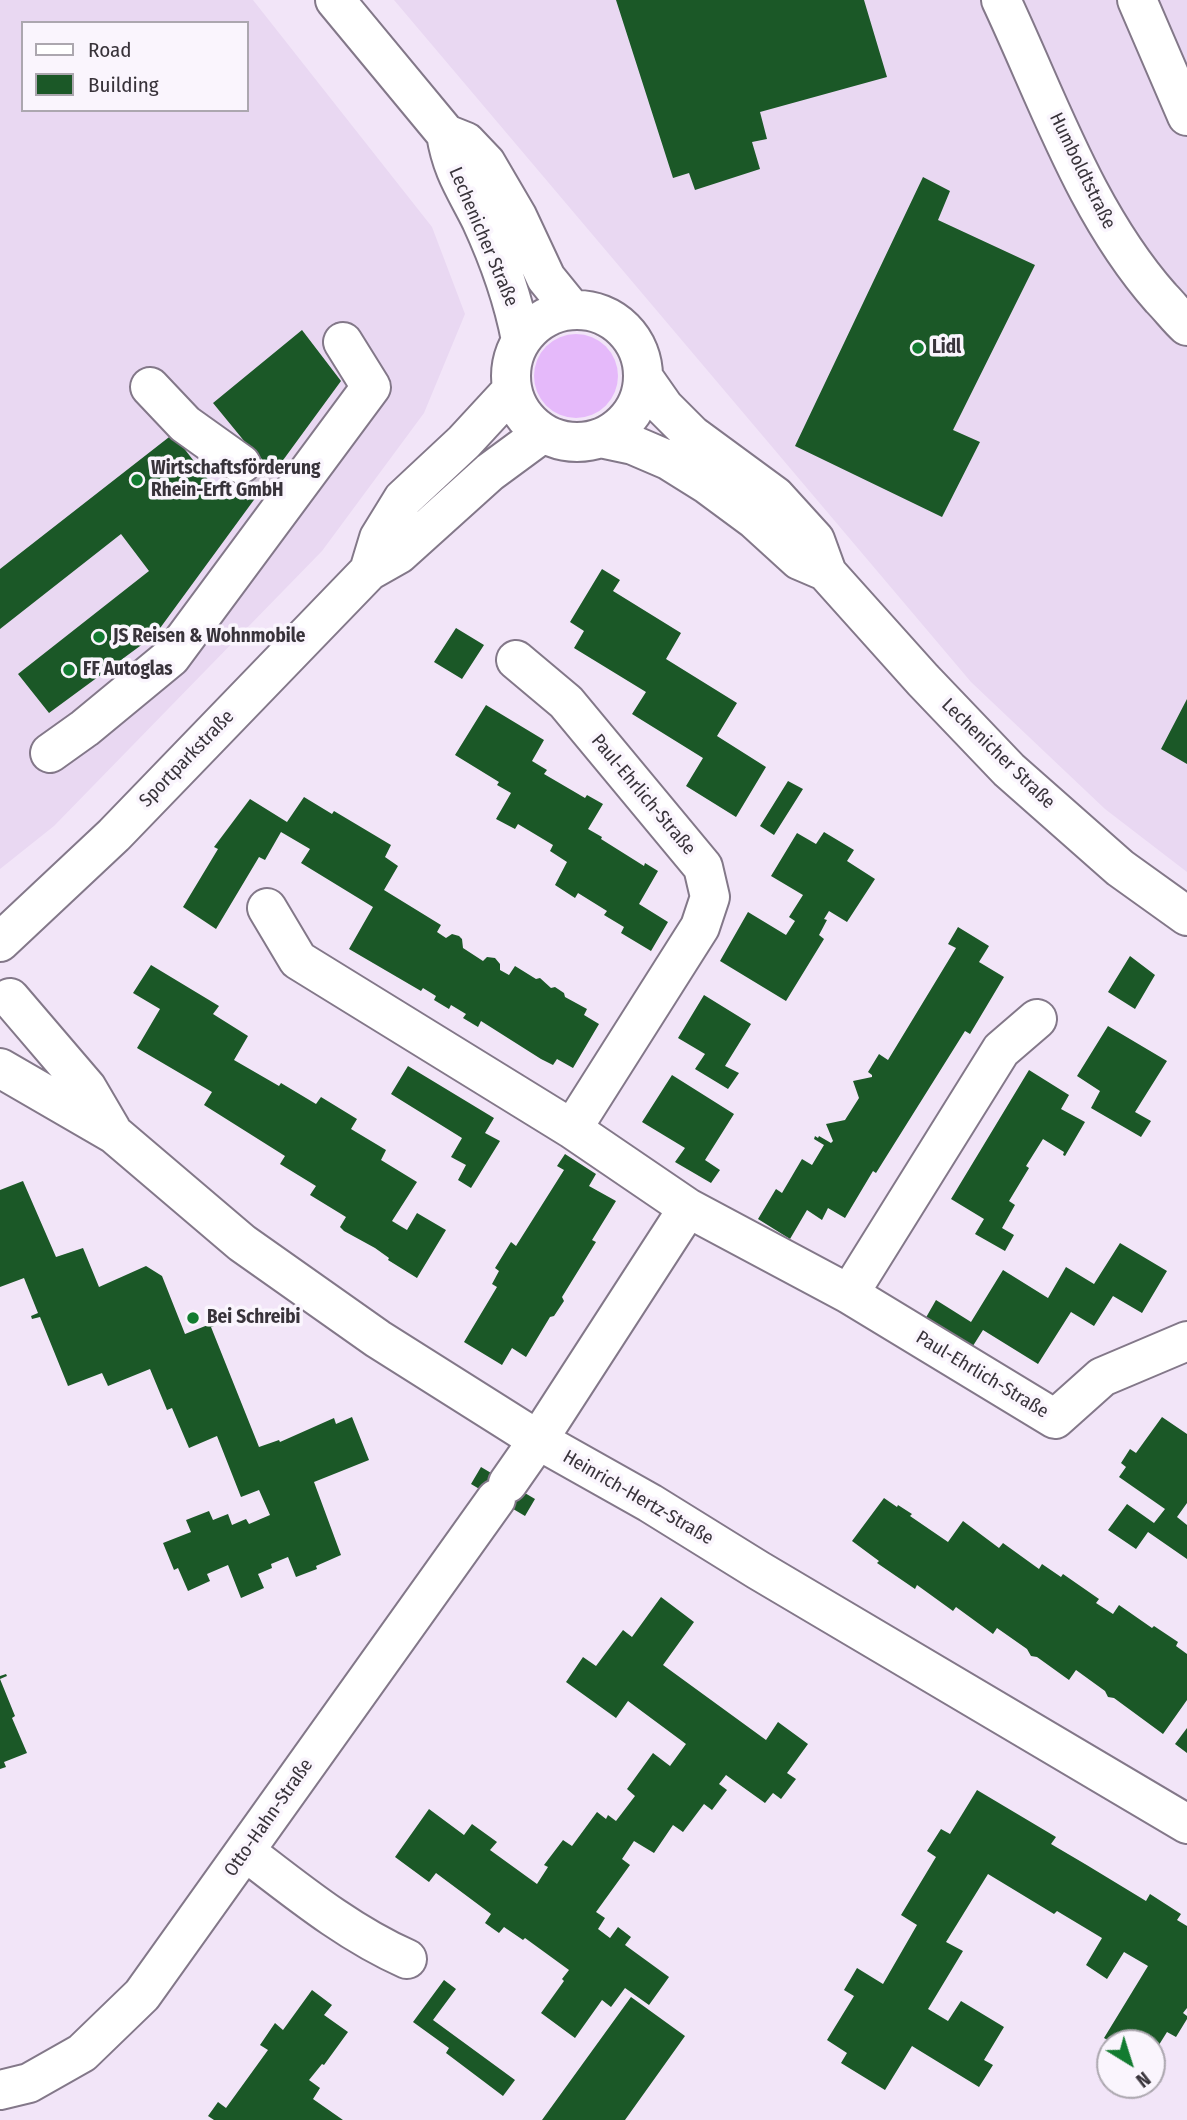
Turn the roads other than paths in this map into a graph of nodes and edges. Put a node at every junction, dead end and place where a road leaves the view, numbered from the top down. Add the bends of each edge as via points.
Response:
1 (335, 0) edge
2 (1001, 0) edge
3 (1137, 0) edge
4 (1187, 116) edge
5 (446, 134) junction
6 (572, 310) junction
7 (1187, 326) edge
8 (521, 340) junction
9 (342, 342) dead end
10 (643, 377) junction
11 (150, 387) dead end
12 (512, 390) junction
13 (543, 433) junction
14 (600, 438) junction
15 (260, 489) junction
16 (369, 571) junction
17 (827, 573) junction
18 (516, 660) dead end
19 (50, 753) dead end
20 (267, 908) dead end
21 (1187, 916) edge
22 (0, 942) edge
23 (10, 998) dead end
24 (1037, 1019) dead end
25 (0, 1068) edge
26 (572, 1129) junction
27 (114, 1134) junction
28 (688, 1208) junction
29 (849, 1294) junction
30 (1187, 1340) edge
31 (538, 1440) junction
32 (1187, 1824) edge
33 (246, 1852) junction
34 (407, 1959) dead end
35 (0, 2090) edge

1 - 5 street, Lechenicher Straße
2 - 7 street, Humboldtstraße via 1108,227 1139,273
3 - 4 street
5 - 6 street, Lechenicher Straße via 466,142 486,163 546,278
5 - 8 street, Lechenicher Straße via 459,182 513,298
6 - 8 street via 552,314
6 - 10 street via 608,317 622,328 634,342
8 - 12 street via 513,355
9 - 15 street via 371,387
10 - 14 street via 631,414
10 - 17 street, Lechenicher Straße via 692,435 775,496 815,540
11 - 15 street via 185,425
12 - 13 street via 518,408
12 - 16 street, Sportparkstraße via 403,499 379,538
13 - 14 street via 581,442
13 - 16 street, Sportparkstraße via 490,472 399,554
14 - 17 street, Lechenicher Straße via 668,460 754,519 799,559
15 - 19 street via 171,657
16 - 22 street, Sportparkstraße via 114,835
17 - 21 street, Lechenicher Straße via 1009,770 1120,868
18 - 26 street, Paul-Ehrlich-Straße via 566,702 703,867 710,897 700,927
20 - 26 street, Paul-Ehrlich-Straße via 298,960
23 - 27 street, Heinrich-Hertz-Straße via 88,1088
24 - 29 street via 1001,1050
25 - 27 street, Heinrich-Hertz-Straße
26 - 28 street, Paul-Ehrlich-Straße
27 - 31 street, Heinrich-Hertz-Straße via 242,1243 379,1339
28 - 29 street, Paul-Ehrlich-Straße
28 - 31 street
29 - 30 street, Paul-Ehrlich-Straße via 1055,1419 1102,1377
31 - 32 street, Heinrich-Hertz-Straße
31 - 33 street, Otto-Hahn-Straße
33 - 34 street via 314,1904 376,1945
33 - 35 street, Otto-Hahn-Straße via 142,1995 82,2053 29,2083

